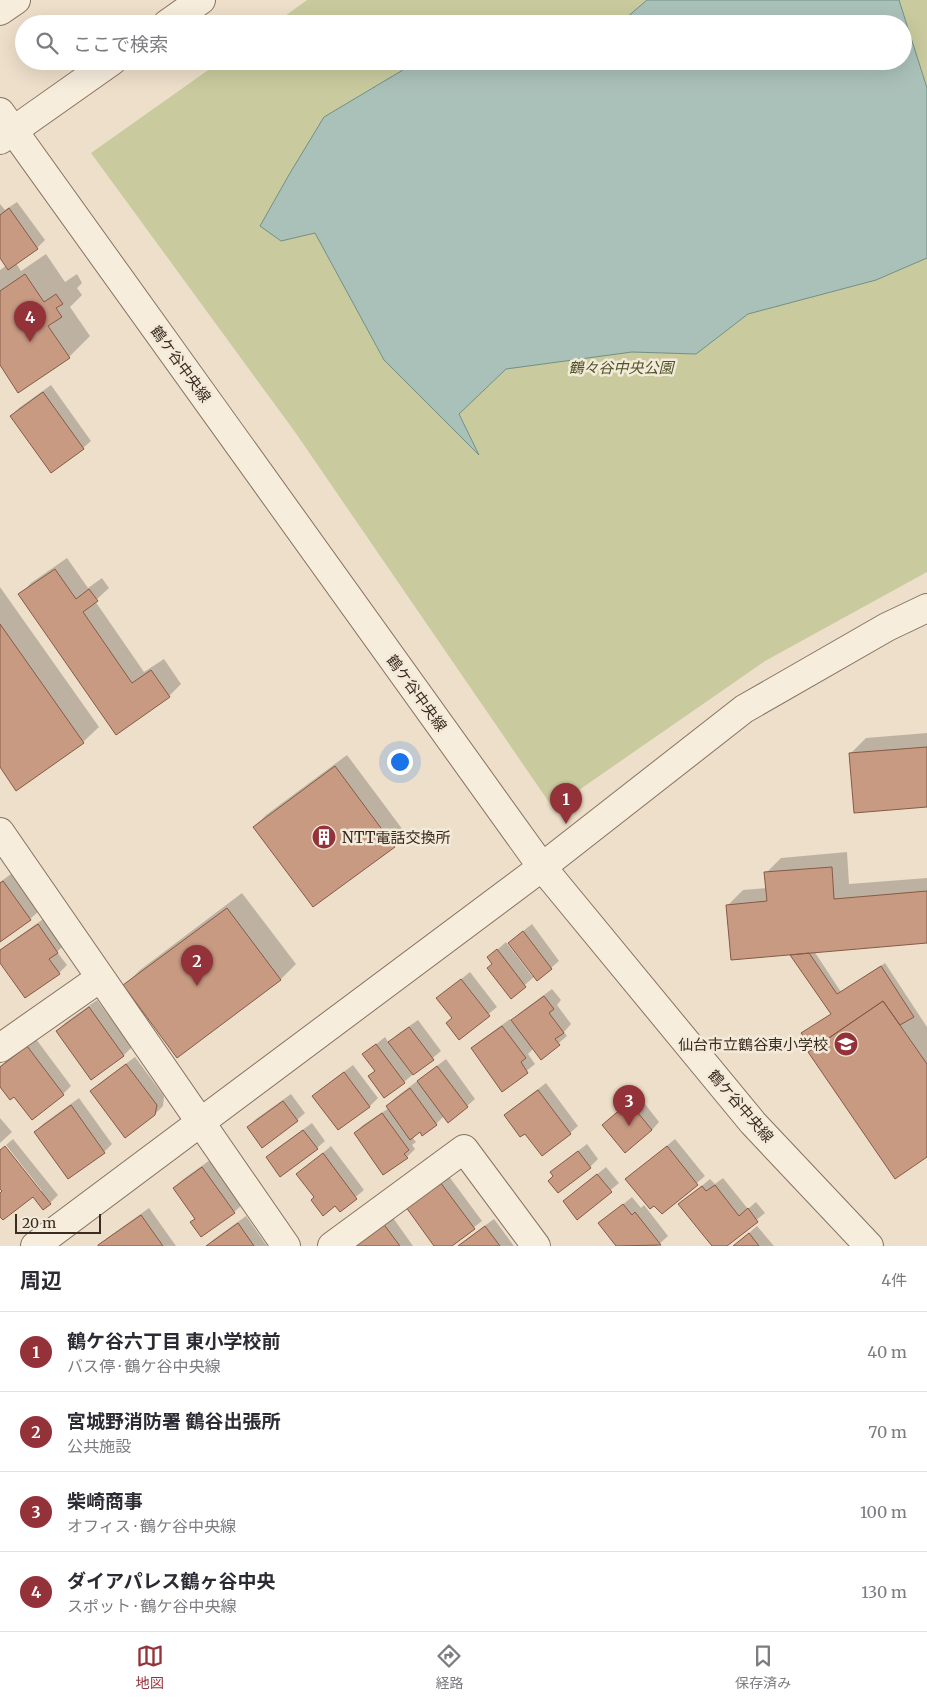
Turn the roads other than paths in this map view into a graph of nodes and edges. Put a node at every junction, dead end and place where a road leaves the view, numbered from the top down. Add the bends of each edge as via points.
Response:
1 (16, 0) edge
2 (201, 0) edge
3 (0, 11) edge
4 (180, 15) edge
5 (97, 70) edge
6 (4, 128) edge
7 (927, 608) edge
8 (0, 832) edge
9 (542, 867) junction
10 (100, 978) junction
11 (0, 1048) edge
12 (201, 1123) junction
13 (35, 1246) edge
14 (286, 1246) edge
15 (332, 1246) edge
16 (536, 1246) edge
17 (869, 1246) edge

1 - 3 street
2 - 4 street
5 - 6 street
6 - 9 street, 鶴ケ谷中央線
7 - 9 street via 887,627 744,709
8 - 10 street
9 - 12 street
9 - 17 street, 鶴ケ谷中央線 via 753,1123
10 - 11 street
10 - 12 street
12 - 13 street
12 - 14 street
15 - 16 street via 464,1149

